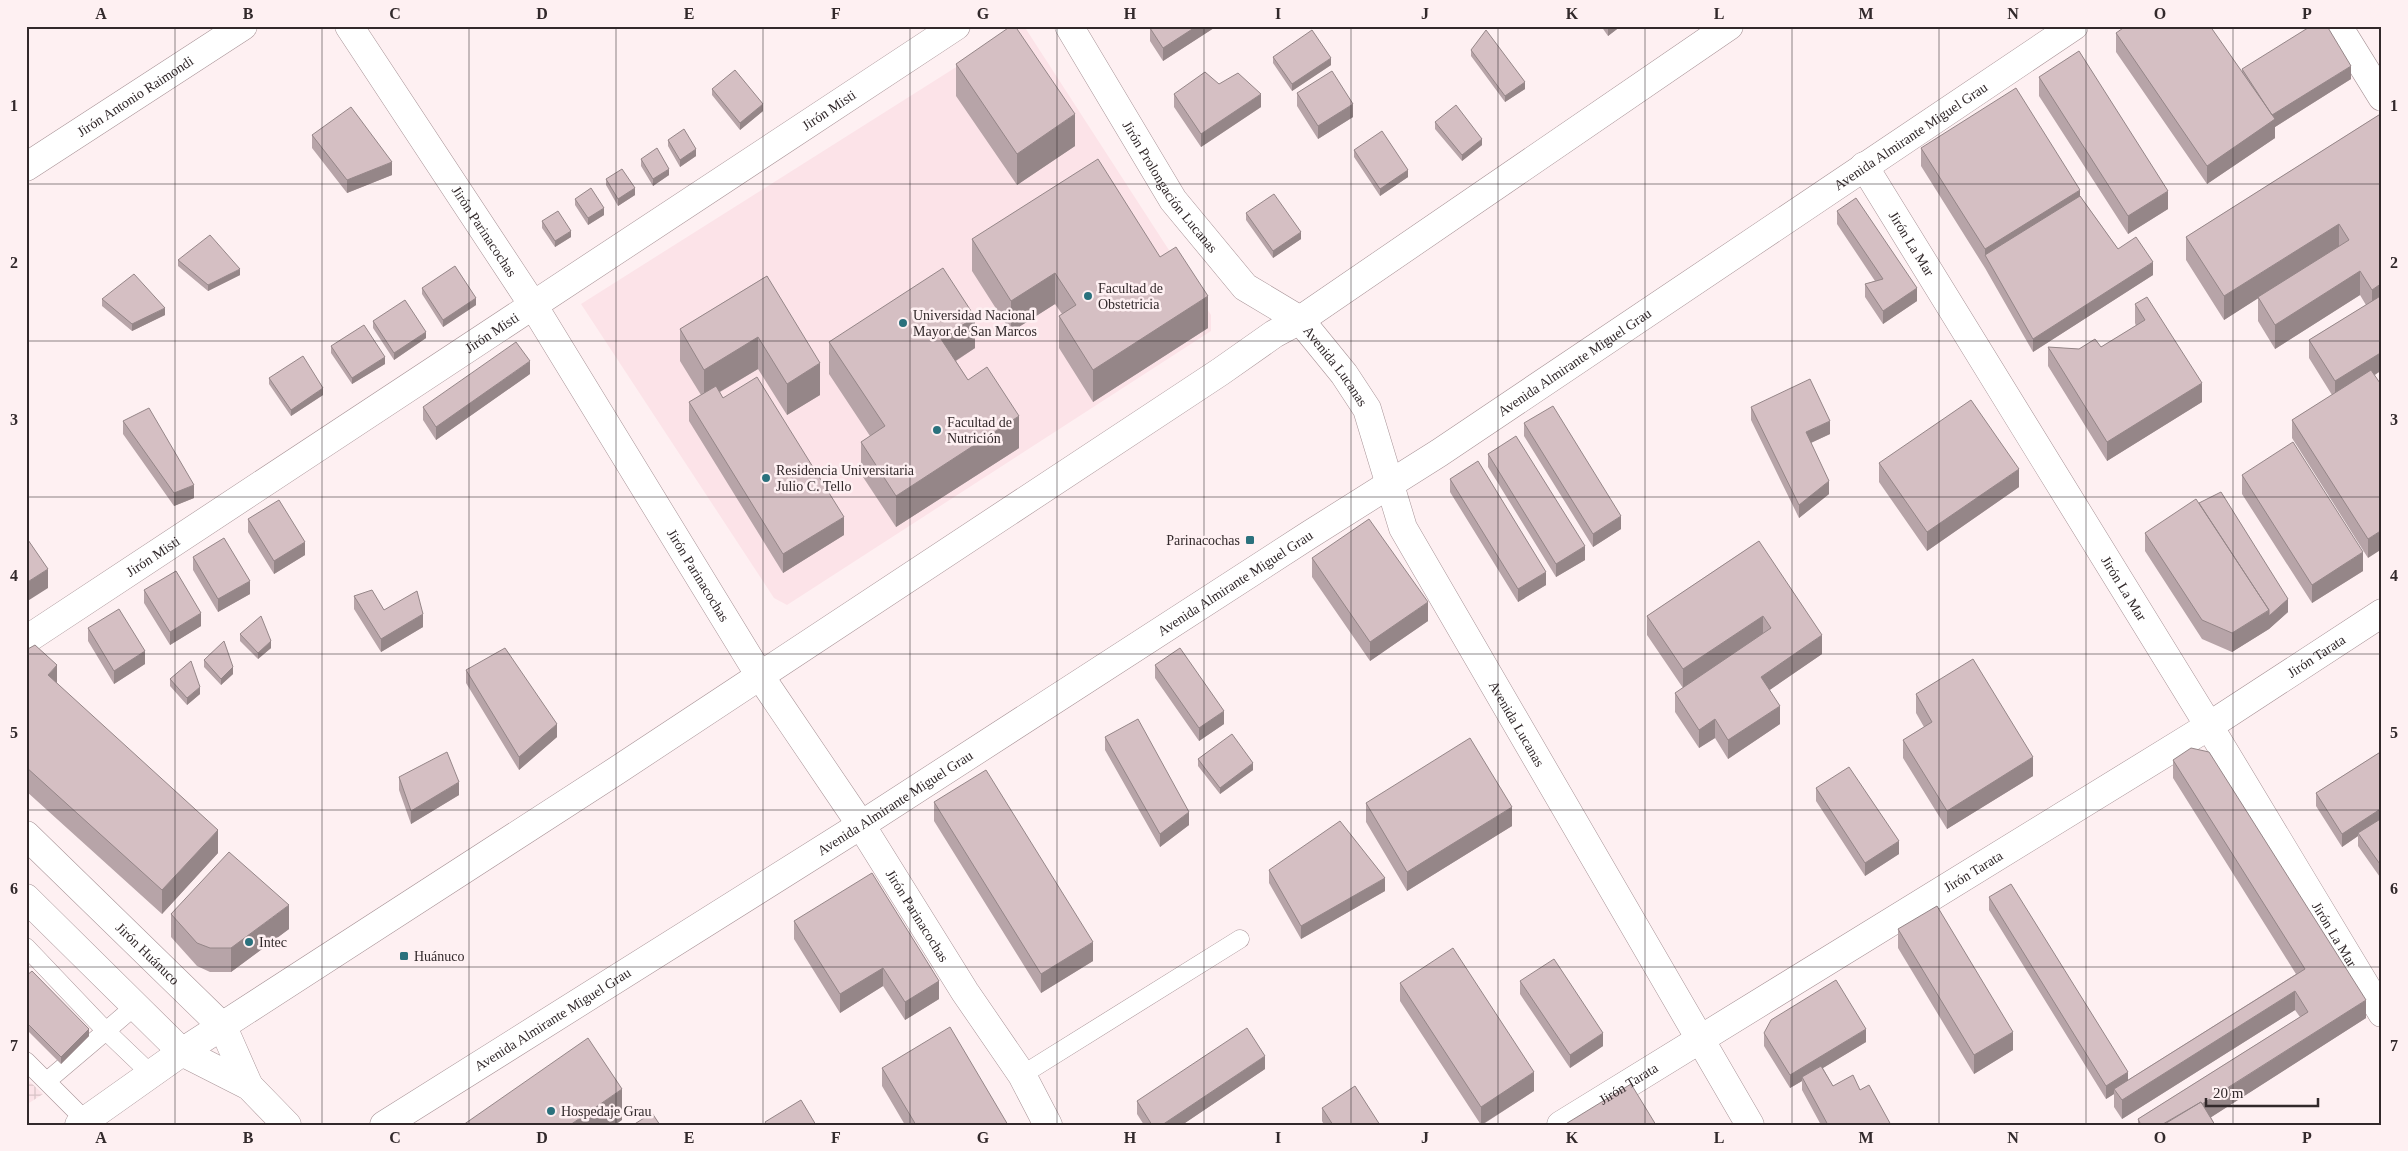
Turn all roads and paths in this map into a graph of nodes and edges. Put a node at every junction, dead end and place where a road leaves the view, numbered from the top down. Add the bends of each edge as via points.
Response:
1 (244, 26) edge
2 (349, 26) edge
3 (956, 26) edge
4 (1069, 26) edge
5 (1729, 26) edge
6 (2074, 26) edge
7 (2338, 26) edge
8 (2382, 97) edge
9 (1864, 166) junction
10 (26, 167) edge
11 (533, 305) junction
12 (1300, 320) junction
13 (1390, 485) junction
14 (2382, 613) edge
15 (26, 640) edge
16 (760, 676) junction
17 (2209, 726) junction
18 (861, 824) junction
19 (26, 835) edge
20 (26, 898) edge
21 (1240, 938) dead end
22 (26, 947) edge
23 (135, 1006) junction
24 (2382, 1012) edge
25 (223, 1027) junction
26 (106, 1031) junction
27 (1700, 1038) junction
28 (182, 1052) junction
29 (26, 1061) edge
30 (150, 1074) junction
31 (1022, 1075) junction
32 (47, 1081) junction
33 (249, 1086) junction
34 (82, 1122) edge
35 (287, 1125) edge
36 (384, 1125) edge
37 (1048, 1125) edge
38 (1561, 1125) edge
39 (1750, 1125) edge

1 - 10 street, Jirón Antonio Raimondi
2 - 11 street, Jirón Parinacochas
3 - 11 street, Jirón Misti
4 - 12 street, Jirón Prolongación Lucanas via 1173,200 1245,287
5 - 12 street
6 - 9 street, Avenida Almirante Miguel Grau
7 - 8 street
9 - 13 street, Avenida Almirante Miguel Grau
9 - 17 street, Jirón La Mar
11 - 15 street, Jirón Misti
11 - 16 street, Jirón Parinacochas
12 - 13 street, Avenida Lucanas via 1344,374 1367,409
12 - 16 street via 1274,334
13 - 18 street, Avenida Almirante Miguel Grau
13 - 27 street, Avenida Lucanas via 1403,528
14 - 17 street, Jirón Tarata
16 - 18 street, Jirón Parinacochas
16 - 25 street
17 - 24 street, Jirón La Mar
17 - 27 street, Jirón Tarata
18 - 31 street, Jirón Parinacochas via 965,992
18 - 36 street, Avenida Almirante Miguel Grau
19 - 25 street, Jirón Huánuco
20 - 23 street, Jirón Huánuco
21 - 31 lane
22 - 26 lane
23 - 26 lane
23 - 28 street, Jirón Huánuco
25 - 28 street
25 - 33 street, Jirón Huánuco
26 - 30 lane
26 - 32 lane
27 - 38 street, Jirón Tarata
27 - 39 street, Avenida Lucanas
28 - 30 street
28 - 33 street, Jirón Huánuco
29 - 32 lane
30 - 34 street
31 - 37 street, Jirón Parinacochas
32 - 34 lane
33 - 35 street, Jirón Huánuco

